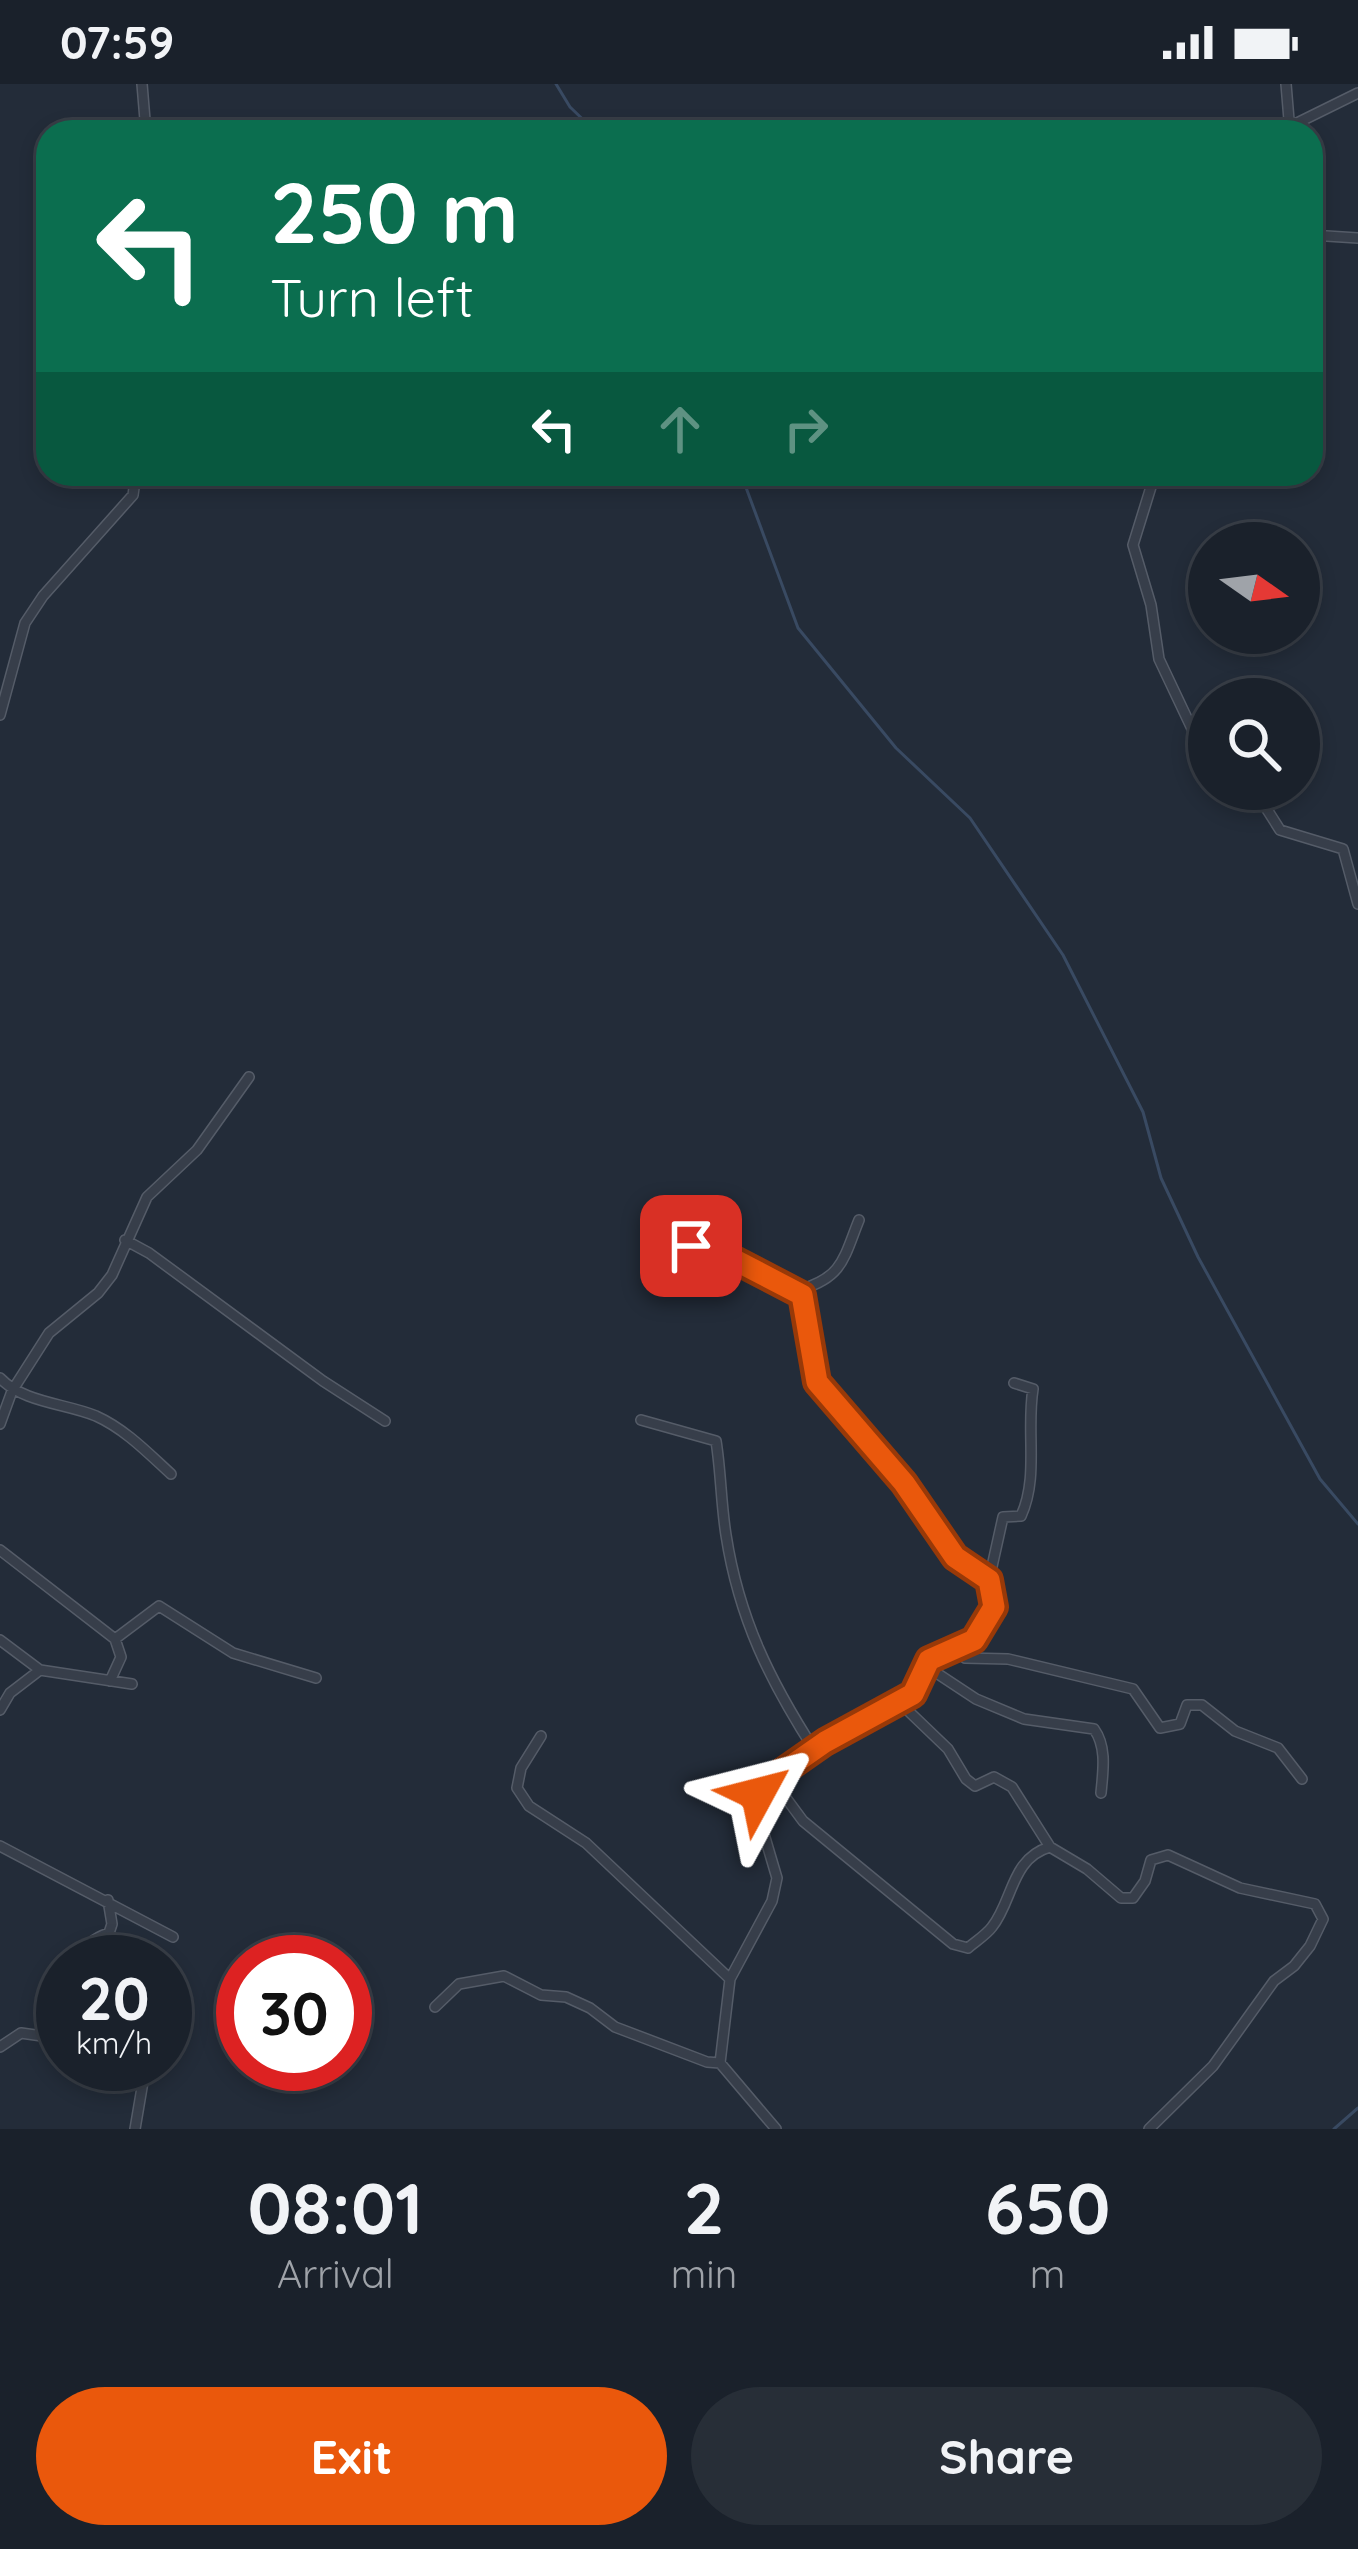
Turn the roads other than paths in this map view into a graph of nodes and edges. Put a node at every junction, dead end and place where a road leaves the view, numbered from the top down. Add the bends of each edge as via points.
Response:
1 (142, 84) edge
2 (1286, 84) edge
3 (1358, 93) edge
4 (145, 120) edge
5 (1290, 120) edge
6 (1308, 120) edge
7 (1323, 236) edge
8 (1358, 238) edge
9 (134, 486) edge
10 (1151, 486) edge
11 (0, 715) edge
12 (1188, 720) edge
13 (1267, 810) edge
14 (1358, 904) edge
15 (249, 1076) dead end
16 (859, 1220) dead end
17 (125, 1240) junction
18 (680, 1255) dead end
19 (802, 1295) junction
20 (0, 1378) edge
21 (1014, 1383) dead end
22 (13, 1391) junction
23 (641, 1420) dead end
24 (386, 1421) dead end
25 (0, 1424) edge
26 (171, 1474) dead end
27 (0, 1550) edge
28 (989, 1580) junction
29 (116, 1639) junction
30 (0, 1640) edge
31 (951, 1647) junction
32 (926, 1666) junction
33 (40, 1670) junction
34 (316, 1678) dead end
35 (110, 1681) junction
36 (132, 1684) dead end
37 (899, 1702) junction
38 (0, 1710) edge
39 (541, 1736) dead end
40 (815, 1751) junction
41 (772, 1779) junction
42 (1302, 1779) dead end
43 (1101, 1792) dead end
44 (0, 1846) edge
45 (1050, 1846) junction
46 (108, 1900) junction
47 (106, 1935) edge
48 (171, 1935) edge
49 (730, 1979) junction
50 (435, 2008) dead end
51 (36, 2034) edge
52 (0, 2047) edge
53 (720, 2063) junction
54 (141, 2091) edge
55 (135, 2129) edge
56 (776, 2129) edge
57 (1149, 2129) edge

1 - 4 street
2 - 5 street
3 - 6 street
7 - 8 street
9 - 11 street via 25,623
10 - 12 street via 1133,545 1159,658
13 - 14 street via 1280,830 1343,849
15 - 17 street via 197,1150 147,1198
16 - 19 street via 841,1267
17 - 22 street via 112,1275 49,1333
17 - 24 street
18 - 19 street via 706,1245
19 - 28 street via 817,1382 955,1557
20 - 22 street
21 - 28 street via 1033,1389 1028,1501 1021,1516 1003,1517
22 - 25 street
22 - 26 street via 98,1417
23 - 40 street via 716,1441 725,1533 746,1619 765,1670
27 - 29 street
28 - 31 street via 994,1607 986,1623 974,1640
29 - 34 street via 159,1606 233,1653
29 - 35 street via 122,1658
30 - 33 street
31 - 32 street
31 - 42 street via 965,1658 1008,1659 1133,1688 1160,1728 1180,1724 1187,1706 1202,1705 1234,1731 1278,1748
32 - 37 street via 913,1694
32 - 43 street via 1024,1720 1094,1729
33 - 35 street
33 - 38 street
35 - 36 street
37 - 40 street
37 - 45 street via 975,1786 994,1778 1012,1787
39 - 49 street via 521,1768 518,1788 529,1806 586,1843
40 - 41 street
41 - 45 street via 803,1821 968,1948 994,1925 1012,1878
41 - 49 street via 758,1794 777,1878
44 - 46 street
45 - 57 street via 1120,1898 1132,1898 1151,1860 1168,1855 1240,1888 1315,1904 1322,1919 1310,1946 1213,2066
46 - 47 street
46 - 48 street
49 - 53 street
50 - 53 street via 459,1984 504,1976
51 - 52 street via 21,2032
53 - 56 street
54 - 55 street

